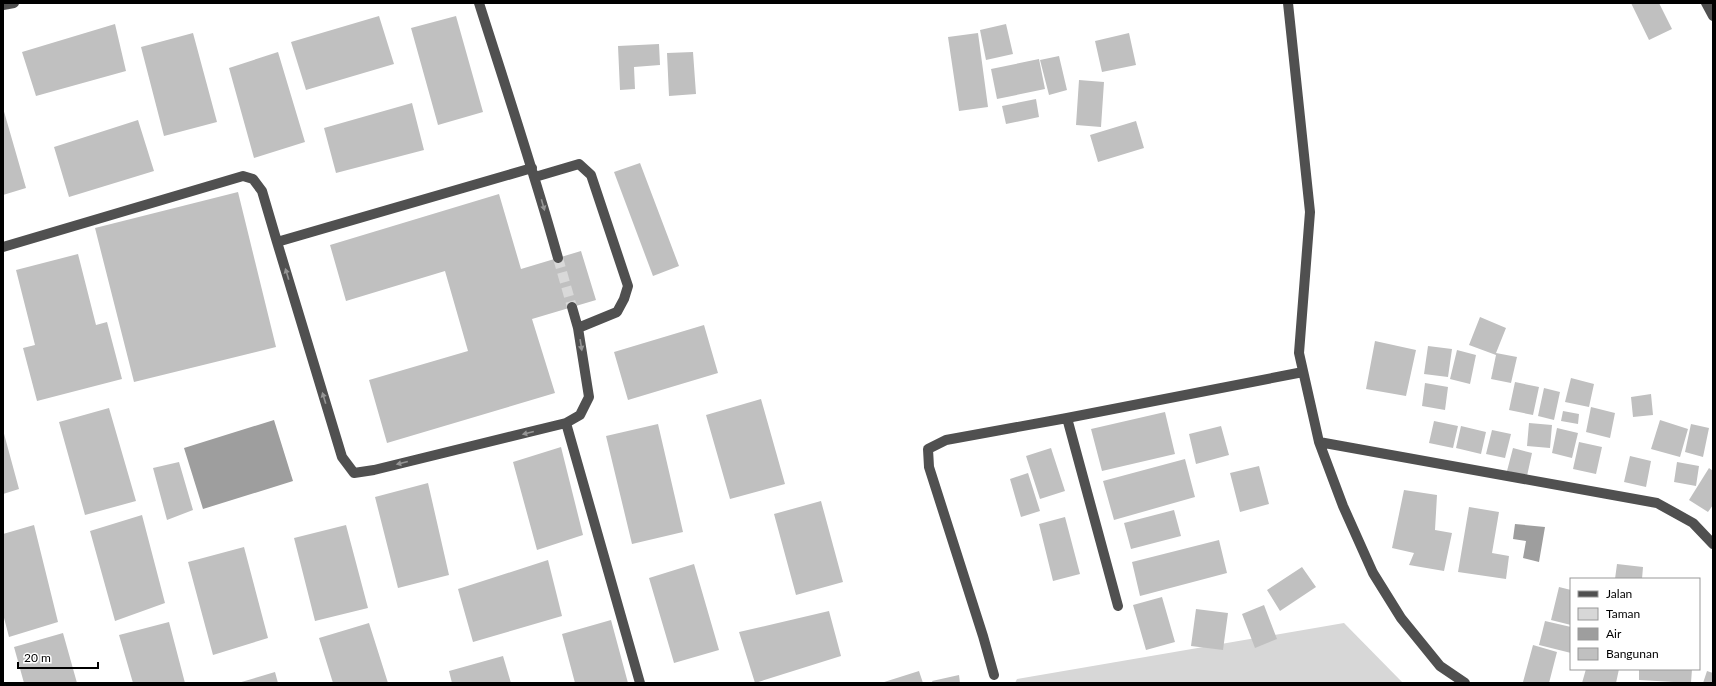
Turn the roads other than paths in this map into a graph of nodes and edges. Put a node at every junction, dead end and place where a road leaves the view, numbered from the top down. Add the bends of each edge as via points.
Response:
1 (14, 3) edge
2 (479, 3) edge
3 (1288, 3) edge
4 (1706, 3) edge
5 (3, 5) edge
6 (1713, 16) edge
7 (534, 172) junction
8 (277, 242) junction
9 (3, 247) edge
10 (558, 258) tunnel mouth
11 (572, 307) tunnel mouth
12 (578, 328) junction
13 (1303, 372) junction
14 (1067, 418) junction
15 (566, 423) junction
16 (1319, 442) junction
17 (1713, 544) edge
18 (1118, 606) dead end
19 (994, 675) dead end
20 (640, 683) edge
21 (1465, 683) edge

1 - 5 street
2 - 7 street
3 - 13 street via 1310,212 1299,353
4 - 6 street
7 - 8 street
7 -> 10 street
7 - 12 street via 579,164 591,175 628,286 617,312
8 - 9 street via 262,190 253,179 243,176
15 -> 8 street via 354,473 342,458
11 - 12 street
12 -> 15 street via 588,397 580,415
13 - 14 street
13 - 16 street
14 - 18 street
14 - 19 street via 946,440 928,449 929,467
15 - 20 street
16 - 17 street via 1657,503 1693,523
16 - 21 street via 1343,506 1373,573 1401,618 1440,666

